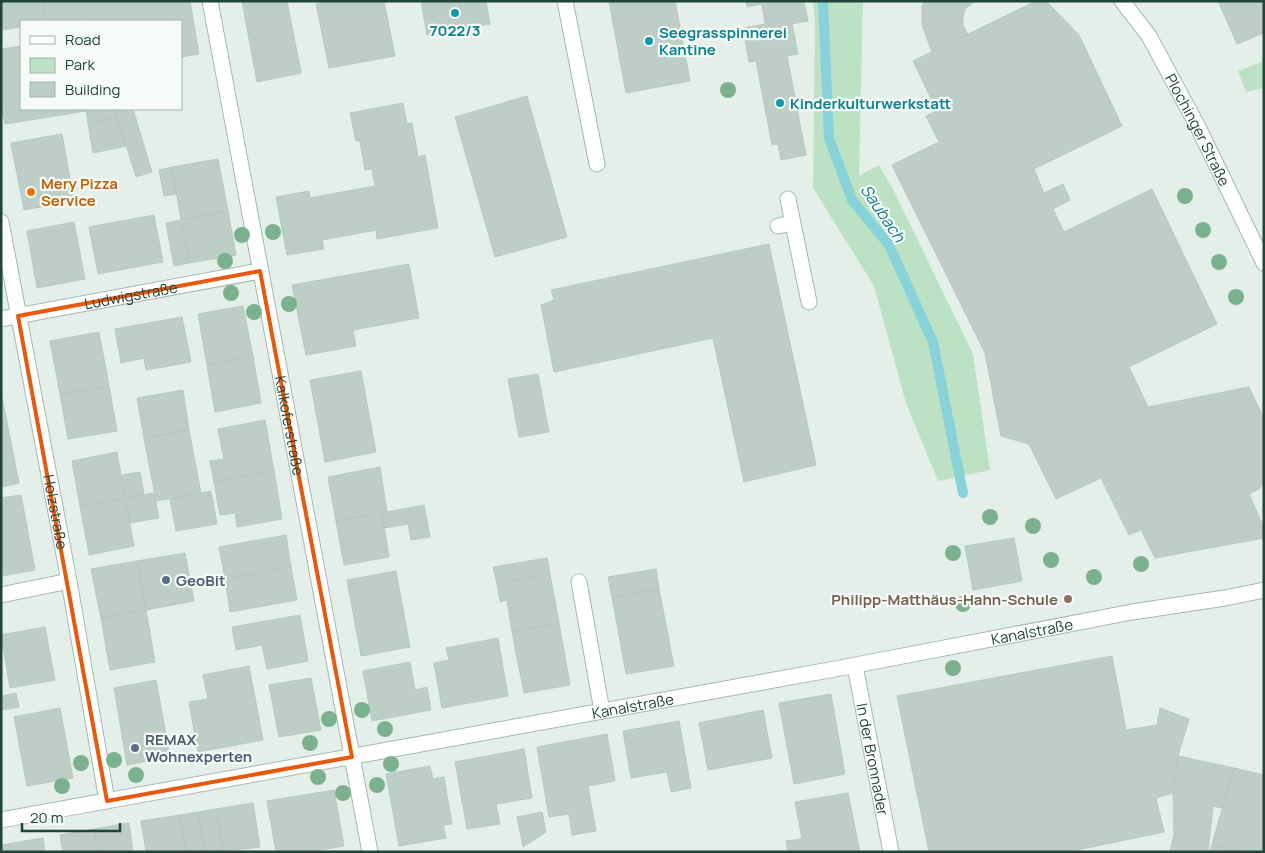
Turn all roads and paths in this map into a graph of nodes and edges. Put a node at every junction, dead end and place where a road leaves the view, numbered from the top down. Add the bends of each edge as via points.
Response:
1 (210, 1) edge
2 (565, 1) edge
3 (1122, 1) edge
4 (597, 164) dead end
5 (788, 199) dead end
6 (1, 222) edge
7 (1264, 263) edge
8 (260, 271) junction
9 (809, 302) dead end
10 (18, 316) junction
11 (1, 319) edge
12 (69, 581) junction
13 (579, 582) dead end
14 (1264, 590) edge
15 (1, 596) edge
16 (855, 666) junction
17 (602, 711) junction
18 (352, 757) junction
19 (107, 801) junction
20 (1, 820) edge
21 (370, 852) edge
22 (891, 852) edge

1 - 8 street, Kalkoferstraße
2 - 4 street
3 - 7 street, Plochinger Straße via 1149,36 1198,127
5 - 9 street via 786,224
6 - 10 street, Holzstraße
8 - 10 street, Ludwigstraße
8 - 18 street, Kalkoferstraße
10 - 11 street, Ludwigstraße
10 - 12 street, Holzstraße
12 - 15 street
12 - 19 street, Holzstraße
13 - 17 street
14 - 16 street, Kanalstraße
16 - 17 street, Kanalstraße
16 - 22 street, In der Bronnader
17 - 18 street, Kanalstraße
18 - 19 street, Kanalstraße
18 - 21 street, Kalkoferstraße
19 - 20 street, Kanalstraße

